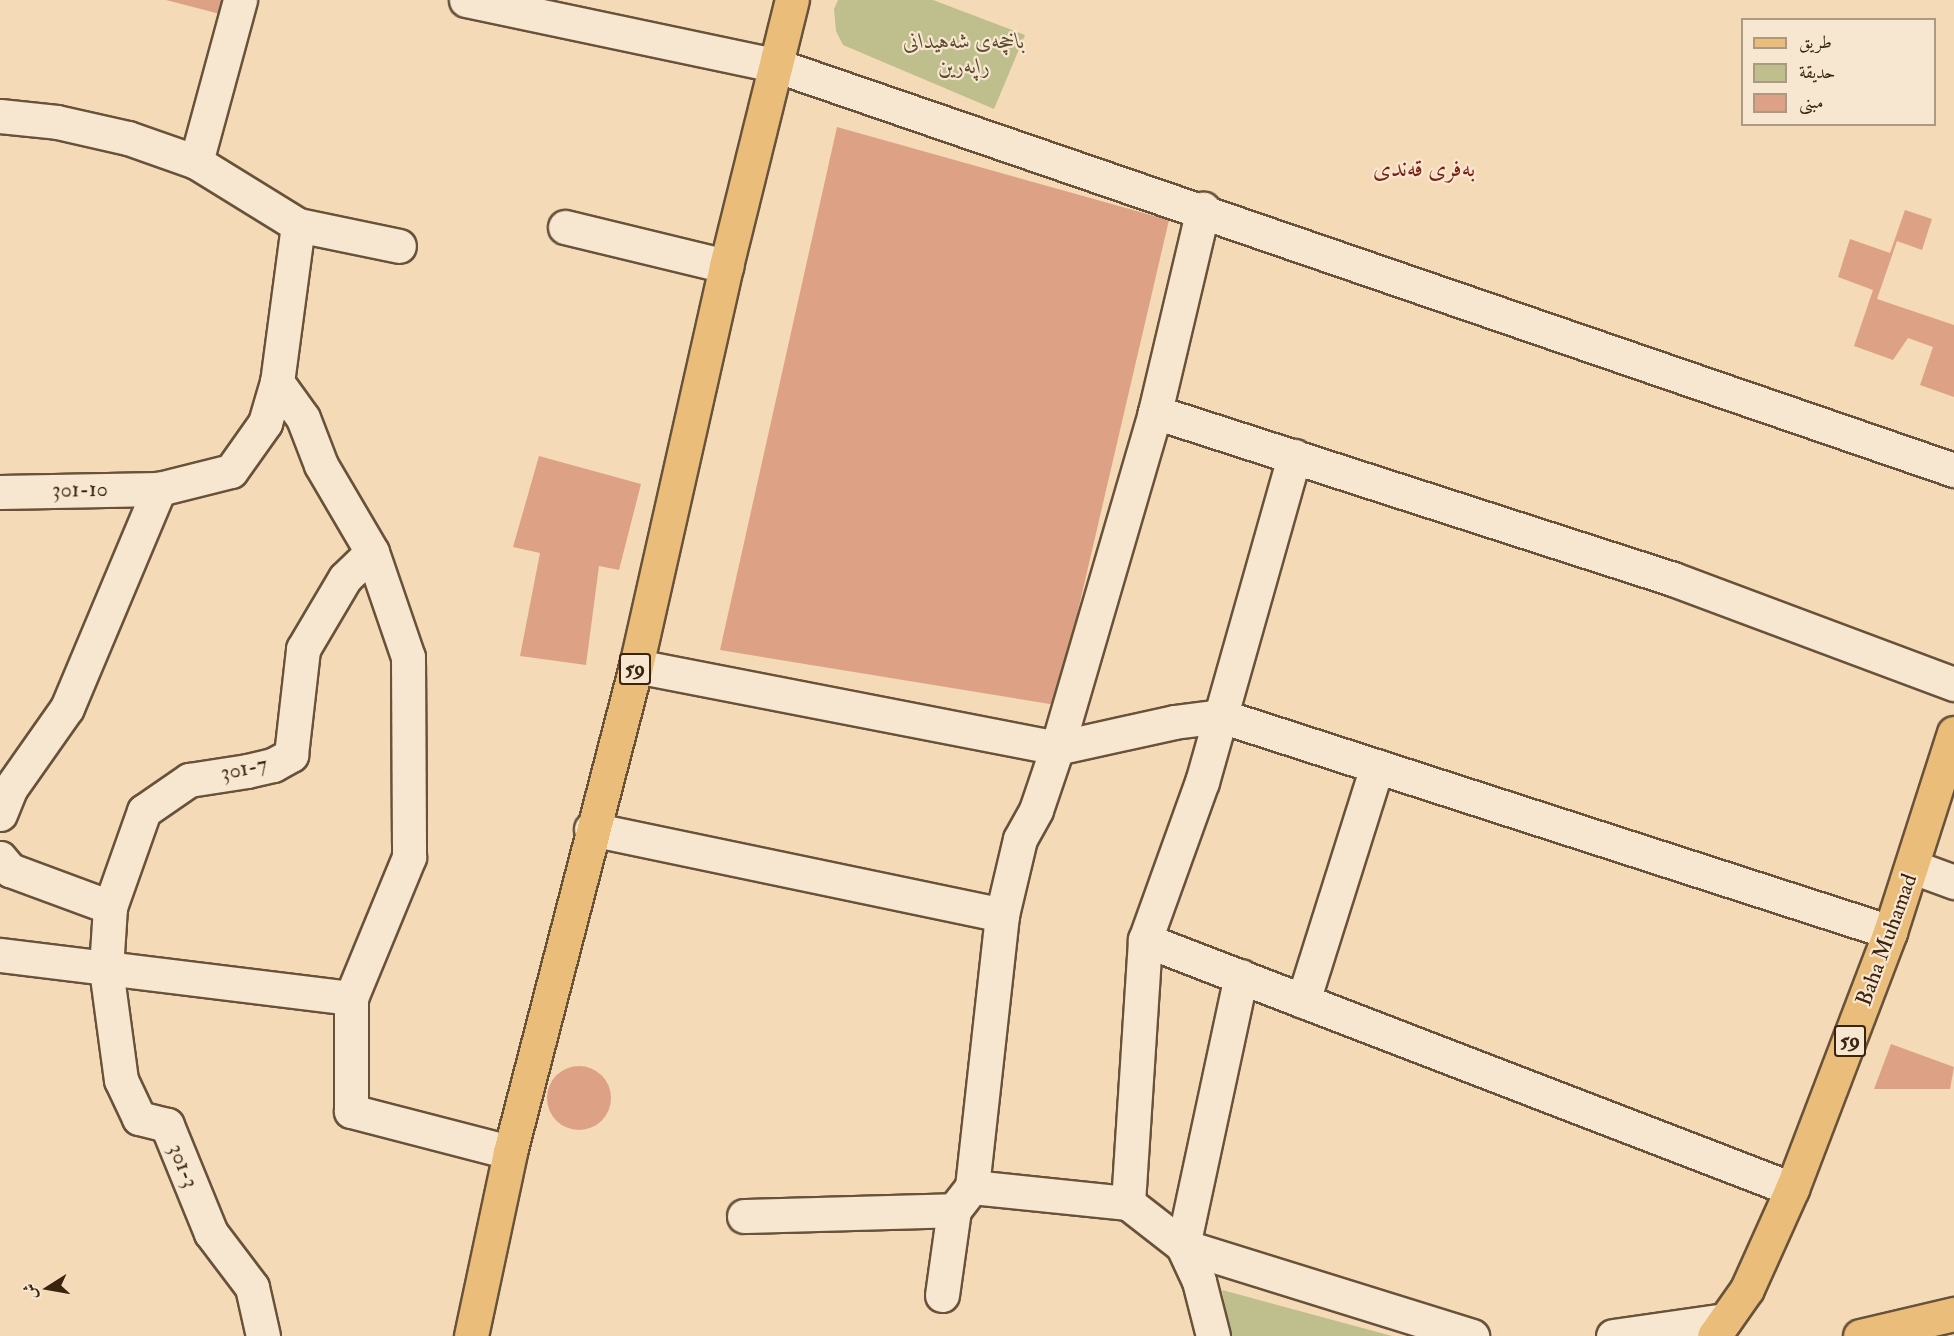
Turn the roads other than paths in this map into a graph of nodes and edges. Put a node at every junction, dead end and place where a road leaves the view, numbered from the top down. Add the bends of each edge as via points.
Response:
1 (240, 0) edge
2 (466, 0) edge
3 (792, 0) edge
4 (775, 65) junction
5 (0, 116) edge
6 (196, 162) junction
7 (1203, 209) junction
8 (298, 225) junction
9 (565, 227) dead end
10 (399, 246) dead end
11 (726, 266) junction
12 (276, 382) junction
13 (1155, 412) junction
14 (1294, 456) junction
15 (1954, 470) edge
16 (159, 489) junction
17 (0, 492) edge
18 (372, 552) junction
19 (636, 666) junction
20 (1954, 684) edge
21 (1221, 716) junction
22 (1954, 732) edge
23 (1057, 748) junction
24 (1377, 766) junction
25 (0, 814) edge
26 (591, 829) junction
27 (0, 858) edge
28 (1913, 867) junction
29 (1954, 882) edge
30 (110, 907) junction
31 (1002, 915) junction
32 (1890, 932) junction
33 (1145, 940) junction
34 (0, 955) edge
35 (106, 969) junction
36 (1241, 976) junction
37 (351, 998) junction
38 (1303, 1000) junction
39 (510, 1152) junction
40 (1792, 1189) junction
41 (963, 1199) junction
42 (1128, 1203) junction
43 (744, 1216) dead end
44 (1183, 1246) junction
45 (942, 1294) dead end
46 (1954, 1314) edge
47 (1720, 1328) edge
48 (263, 1336) edge
49 (471, 1336) edge
50 (1213, 1336) edge
51 (1472, 1336) edge
52 (1613, 1336) edge
53 (1860, 1336) edge

1 - 6 street
2 - 4 street
3 - 4 main road, 59
4 - 7 street
4 - 11 main road, 59
5 - 6 street via 67,124 128,138
6 - 8 street
7 - 13 street
7 - 15 street
8 - 10 street
8 - 12 street, 301-10
9 - 11 street
11 - 19 main road, 59
12 - 16 street, 301-10 via 265,423 231,471
12 - 18 street via 303,418 321,465
13 - 14 street
13 - 23 street
14 - 20 street via 1673,579
14 - 21 street
16 - 17 street, 301-10
16 - 25 street via 67,708 10,789
18 - 30 street, 301-7 via 345,578 303,649 291,755 273,765 189,780 144,811
18 - 37 street via 408,657 409,857
19 - 23 street
19 - 26 main road, 59
21 - 23 street via 1174,722
21 - 24 street
21 - 33 street via 1202,782
22 - 28 main road, Baha Muhamad / 59
23 - 31 street via 1036,810 1020,839
24 - 32 street
24 - 38 street
26 - 31 street
26 - 39 main road, 59
27 - 30 street via 10,870
28 - 29 street
28 - 32 main road, Baha Muhamad / 59
30 - 35 street, 301-7
31 - 41 street
32 - 40 main road, Baha Muhamad / 59
33 - 36 street
33 - 42 street
34 - 35 street
35 - 37 street
35 - 48 street, 301-3 via 120,1080 139,1118 167,1125 210,1233 252,1287
36 - 38 street
36 - 44 street
37 - 39 street via 351,1111
38 - 40 street
39 - 49 main road, 59
40 - 47 main road, Baha Muhamad / 59 via 1748,1289
41 - 42 street
41 - 43 street
41 - 45 street
42 - 44 street
44 - 50 street via 1199,1281
44 - 51 street
46 - 53 main road
47 - 52 street

